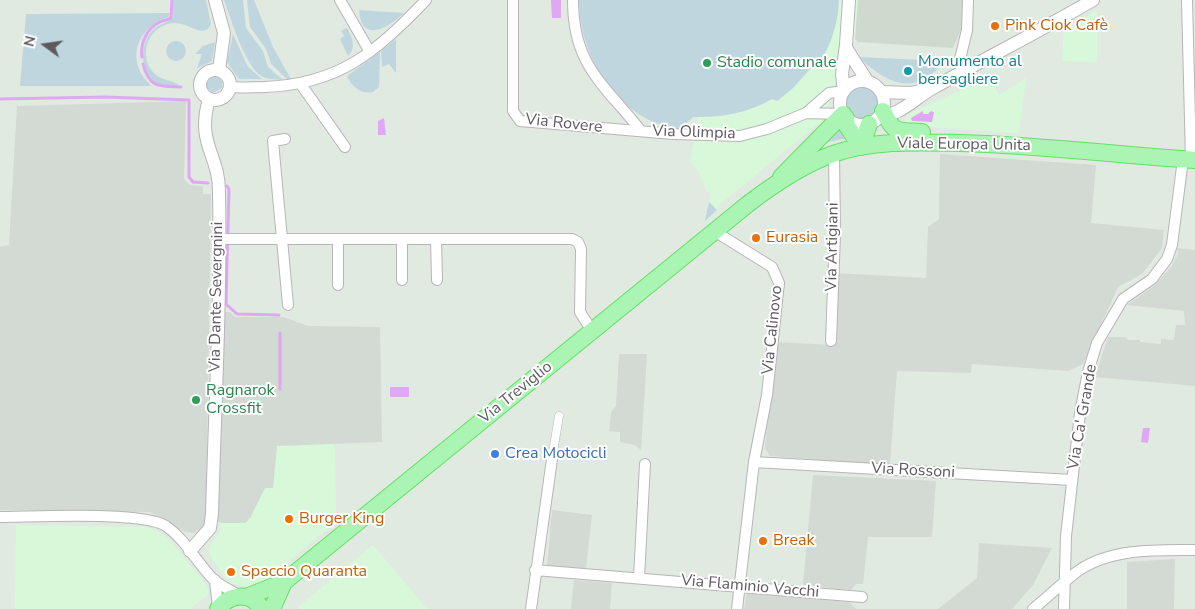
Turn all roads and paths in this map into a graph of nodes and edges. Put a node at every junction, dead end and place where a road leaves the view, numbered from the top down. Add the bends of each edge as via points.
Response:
1 (215, 0) edge
2 (340, 0) edge
3 (426, 0) edge
4 (513, 0) edge
5 (573, 0) edge
6 (848, 0) edge
7 (968, 0) edge
8 (1093, 0) edge
9 (1187, 0) edge
10 (846, 48) junction
11 (370, 52) junction
12 (1192, 54) edge
13 (219, 70) junction
14 (963, 73) junction
15 (868, 82) junction
16 (300, 84) junction
17 (230, 87) junction
18 (932, 89) junction
19 (844, 91) junction
20 (881, 92) junction
21 (209, 99) junction
22 (806, 113) junction
23 (844, 116) junction
24 (883, 117) junction
25 (641, 131) junction
26 (284, 139) dead end
27 (1010, 145) junction
28 (344, 147) dead end
29 (861, 147) junction
30 (834, 154) junction
31 (1190, 160) edge
32 (774, 184) junction
33 (748, 204) joint
34 (714, 231) junction
35 (225, 239) junction
36 (402, 239) junction
37 (436, 239) junction
38 (283, 240) junction
39 (338, 240) junction
40 (402, 280) dead end
41 (437, 280) dead end
42 (338, 285) dead end
43 (288, 305) dead end
44 (592, 331) junction
45 (831, 341) dead end
46 (558, 416) dead end
47 (554, 452) joint
48 (754, 462) junction
49 (644, 464) dead end
50 (1072, 480) junction
51 (0, 517) edge
52 (1195, 550) edge
53 (190, 551) junction
54 (535, 570) junction
55 (639, 578) junction
56 (215, 580) junction
57 (284, 582) junction
58 (1063, 583) junction
59 (740, 586) junction
60 (243, 596) junction
61 (862, 597) dead end
62 (218, 609) edge
63 (262, 609) edge
64 (272, 609) edge
65 (531, 609) edge
66 (737, 609) edge
67 (1033, 609) edge
68 (1064, 609) edge

1 - 13 street via 224,33
2 - 11 street
3 - 11 street
4 - 25 street, Via Rovere via 513,111 517,118 524,122
5 - 25 street, Via Olimpia via 576,36 590,71
6 - 10 street
7 - 14 street via 967,30 960,59
8 - 14 street
9 - 12 street, Via Ca' Grande
10 - 15 street
10 - 19 street via 842,74
11 - 16 street via 348,68
12 - 31 street, Via Ca' Grande
13 - 17 street via 229,78
13 - 21 street via 204,73 199,82 201,93
14 - 18 street
15 - 19 street via 853,83
15 - 20 street
16 - 17 street
16 - 28 street
17 - 21 street via 223,98
18 - 20 street via 911,93
18 - 24 street
19 - 22 street, Via Olimpia via 829,93
19 - 23 street via 840,106
20 - 24 street
21 - 35 street, Via Dante Severgnini via 205,137 219,190
22 - 23 street, Via Olimpia
22 - 25 street, Via Olimpia via 740,136
23 - 24 street via 855,124
23 - 29 main road
23 - 32 main road via 802,153
24 - 27 main road via 897,130 989,136
24 - 29 main road
26 - 38 street via 273,141
27 - 29 main road, Viale Europa Unita via 905,142
27 - 31 main road, Viale Europa Unita
29 - 30 main road, Viale Europa Unita
30 - 32 main road, Viale Europa Unita
30 - 45 street, Via Artigiani
31 - 50 street, Via Ca' Grande via 1167,259 1152,279 1123,299 1098,343 1088,372
32 - 33 main road, Viale Europa Unita
33 - 34 main road, Via Treviglio
34 - 44 main road, Via Treviglio
34 - 48 street, Via Calinovo via 772,267 778,277 766,395
35 - 38 street
35 - 53 street, Via Dante Severgnini via 218,319 211,524
36 - 37 street
36 - 39 street
36 - 40 street
37 - 41 street
37 - 44 street via 575,240 581,250 580,312
38 - 39 street
38 - 43 street
39 - 42 street
44 - 57 main road, Via Treviglio
46 - 47 street
47 - 54 street
48 - 50 street, Via Rossoni
48 - 59 street, Via Calinovo
49 - 55 street
50 - 58 street, Via Ca' Grande
51 - 53 street via 150,520 176,534
52 - 58 street via 1149,550 1103,559 1079,570
53 - 56 street
54 - 55 street, Via Flaminio Vacchi
54 - 65 street
55 - 59 street, Via Flaminio Vacchi
56 - 60 street
56 - 62 street
57 - 60 main road
57 - 64 main road
58 - 67 street
58 - 68 street, Via Ca' Grande
59 - 61 street, Via Flaminio Vacchi
59 - 66 street, Via Calinovo
60 - 62 main road via 227,599
60 - 63 main road

